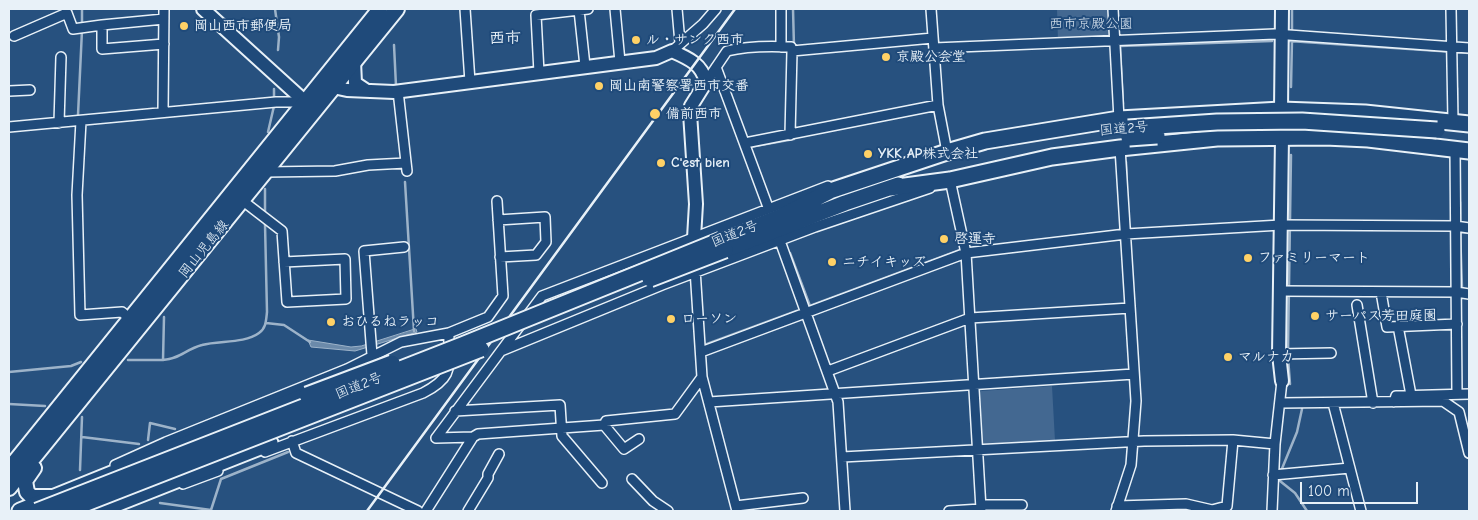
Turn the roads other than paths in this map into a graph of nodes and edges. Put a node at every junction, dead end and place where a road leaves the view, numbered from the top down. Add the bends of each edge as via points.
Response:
1 (164, 9) edge
2 (203, 9) edge
3 (214, 9) edge
4 (380, 9) edge
5 (397, 9) edge
6 (465, 9) edge
7 (583, 9) edge
8 (616, 9) edge
9 (677, 9) edge
10 (716, 9) edge
11 (781, 9) edge
12 (931, 9) edge
13 (1113, 9) edge
14 (1282, 9) edge
15 (1451, 9) edge
16 (164, 19) junction
17 (102, 25) junction
18 (1288, 35) junction
19 (14, 36) dead end
20 (933, 38) junction
21 (1114, 41) junction
22 (164, 44) junction
23 (676, 47) junction
24 (781, 47) junction
25 (934, 48) junction
26 (1469, 48) edge
27 (1454, 49) junction
28 (794, 51) junction
29 (61, 57) dead end
30 (354, 61) junction
31 (620, 62) junction
32 (585, 66) junction
33 (716, 67) junction
34 (539, 73) junction
35 (470, 82) junction
36 (706, 82) junction
37 (328, 83) junction
38 (30, 90) dead end
39 (9, 91) edge
40 (398, 91) junction
41 (369, 92) junction
42 (312, 103) junction
43 (938, 105) junction
44 (1281, 110) junction
45 (163, 112) junction
46 (81, 121) junction
47 (1453, 121) junction
48 (59, 123) junction
49 (1469, 124) edge
50 (9, 127) edge
51 (1124, 133) junction
52 (1469, 133) edge
53 (793, 134) junction
54 (1436, 135) junction
55 (1282, 137) junction
56 (745, 143) junction
57 (1469, 143) edge
58 (1462, 150) edge
59 (946, 152) junction
60 (266, 172) junction
61 (950, 180) junction
62 (890, 188) junction
63 (243, 201) junction
64 (497, 201) dead end
65 (768, 208) junction
66 (782, 216) junction
67 (498, 220) junction
68 (1287, 225) junction
69 (1461, 227) edge
70 (1125, 231) junction
71 (694, 238) junction
72 (780, 241) junction
73 (723, 245) junction
74 (404, 247) dead end
75 (966, 251) junction
76 (500, 257) junction
77 (284, 262) junction
78 (695, 273) junction
79 (1456, 290) junction
80 (1286, 291) junction
81 (1381, 292) junction
82 (1469, 294) edge
83 (1357, 305) dead end
84 (1130, 308) junction
85 (806, 309) junction
86 (970, 318) junction
87 (130, 319) junction
88 (1457, 324) junction
89 (1398, 326) junction
90 (449, 333) junction
91 (462, 345) junction
92 (372, 349) junction
93 (500, 352) junction
94 (702, 352) junction
95 (1331, 353) dead end
96 (1285, 354) junction
97 (442, 365) junction
98 (828, 371) junction
99 (1134, 374) junction
100 (702, 377) junction
101 (1282, 381) joint
102 (308, 386) junction
103 (973, 386) junction
104 (835, 394) junction
105 (1457, 394) junction
106 (1469, 394) edge
107 (1411, 395) junction
108 (709, 402) junction
109 (1281, 402) junction
110 (1373, 402) junction
111 (1394, 402) junction
112 (1333, 403) junction
113 (455, 411) junction
114 (604, 425) junction
115 (562, 428) junction
116 (326, 429) junction
117 (473, 437) junction
118 (639, 438) dead end
119 (1232, 440) junction
120 (292, 441) junction
121 (1133, 442) junction
122 (1275, 444) junction
123 (44, 445) junction
124 (977, 449) junction
125 (1469, 453) edge
126 (499, 454) dead end
127 (842, 457) junction
128 (1350, 468) junction
129 (9, 469) edge
130 (1278, 475) junction
131 (632, 479) dead end
132 (602, 483) dead end
133 (9, 488) edge
134 (73, 488) junction
135 (144, 492) junction
136 (55, 497) junction
137 (804, 498) dead end
138 (980, 505) junction
139 (1022, 505) dead end
140 (1002, 508) edge
141 (736, 509) edge
142 (1117, 509) edge
143 (664, 510) edge
144 (20, 511) edge
145 (37, 511) edge
146 (66, 511) edge
147 (98, 511) edge
148 (418, 511) edge
149 (426, 511) edge
150 (468, 511) edge
151 (845, 511) edge
152 (949, 511) edge
153 (1272, 511) edge
154 (1361, 511) edge

1 - 16 street
2 - 42 street
3 - 42 street
4 - 37 main road, 岡山児島線
5 - 30 main road, 岡山児島線
6 - 35 street
7 - 32 street
7 - 34 street via 536,15
8 - 31 street
9 - 23 street
10 - 23 street via 704,24
11 - 24 street
12 - 20 street
13 - 21 street
14 - 18 street
15 - 27 street
16 - 17 street
16 - 22 street
17 - 19 street via 73,29 67,13
17 - 22 street via 102,48
18 - 21 street
18 - 27 street
18 - 44 street
20 - 25 street
20 - 28 street
21 - 25 street
21 - 51 street
22 - 45 street
23 - 31 street via 656,58
23 - 36 street via 699,66
24 - 28 street via 792,47
24 - 33 street via 726,51
25 - 43 street
26 - 27 street
27 - 47 street
28 - 53 street
29 - 48 street
30 - 37 main road, 岡山児島線
30 - 41 street via 355,83
31 - 32 street
32 - 34 street
33 - 36 street
33 - 56 street
34 - 35 street
35 - 40 street
36 - 71 street via 690,113 696,204
37 - 41 street
37 - 42 main road, 岡山児島線
38 - 39 street
40 - 41 street
40 - 60 street via 406,167 368,165 335,171
42 - 45 street via 274,102
42 - 60 main road, 岡山児島線
42 - 87 main road, 岡山児島線
43 - 53 street
43 - 59 street
44 - 47 highway
44 - 51 highway
44 - 55 street
45 - 46 street
46 - 48 street
46 - 87 street via 77,195 80,315 122,312
47 - 49 highway
48 - 50 street
51 - 54 highway, 国道2号, bridge via 1268,131
51 - 55 highway via 1217,138
51 - 59 highway via 985,141
51 - 61 highway via 1052,157
51 - 62 highway, 国道2号 via 1021,154
51 - 66 highway, 国道2号 via 1051,138 984,151 881,180
51 - 70 street
52 - 54 highway, 国道2号
53 - 56 street
54 - 57 highway, 国道2号
55 - 58 highway via 1368,139
55 - 68 street
56 - 65 street
58 - 69 street
59 - 65 street via 896,162
59 - 66 highway via 830,191
60 - 63 main road, 岡山児島線
61 - 62 highway
61 - 72 street
61 - 75 street
62 - 73 highway, 国道2号
63 - 77 street via 282,231
63 - 123 main road, 岡山児島線
64 - 67 street
65 - 71 street
66 - 73 highway, 国道2号
67 - 76 street
67 - 76 street via 545,216 546,242 536,255
68 - 69 street
68 - 70 street
68 - 80 street
69 - 79 street
70 - 75 street
70 - 84 street
71 - 78 street
71 - 93 street via 542,296
72 - 78 street
72 - 85 street
73 - 91 highway, 国道2号, bridge
73 - 97 highway, 国道2号, bridge
74 - 92 street via 364,251
75 - 85 street
75 - 86 street
76 - 90 street via 503,296 488,317
77 - 77 street via 287,302 346,299 345,259
78 - 93 street
78 - 94 street
79 - 81 street
79 - 82 street
79 - 88 street
80 - 81 street
80 - 96 street
81 - 89 street via 1386,327
83 - 110 street
84 - 86 street
84 - 99 street
85 - 94 street
85 - 98 street
86 - 98 street
86 - 103 street
87 - 129 main road, 岡山児島線
88 - 89 street
88 - 105 street
89 - 107 street
90 - 92 street
90 - 116 street via 448,374 440,384
91 - 134 highway, bridge via 373,369
91 - 145 highway, 国道2号, bridge
92 - 102 street
93 - 113 street
94 - 100 street
95 - 96 street
96 - 101 street
97 - 135 highway, bridge via 409,387
97 - 146 highway, 国道2号, bridge
98 - 104 street
99 - 103 street
99 - 121 street
100 - 108 street
100 - 114 street via 675,414 606,421
101 - 109 street
102 - 116 street
102 - 134 street via 166,442
103 - 104 street
103 - 124 street
104 - 108 street
104 - 127 street
105 - 106 street
105 - 107 street
107 - 111 street via 1396,396
108 - 141 street
109 - 112 street
109 - 122 street
110 - 111 street
110 - 112 street
111 - 125 street via 1443,401 1453,406 1459,412
112 - 128 street
113 - 115 street via 560,405
113 - 117 street via 436,438
114 - 115 street
114 - 118 street via 624,449
115 - 117 street
115 - 132 street via 562,436
116 - 120 street
117 - 149 street
119 - 121 street
119 - 122 street
119 - 142 street via 1226,506 1212,510 1186,504
120 - 135 street via 196,481 157,492
120 - 148 street via 296,453
121 - 124 street
121 - 142 street via 1128,479
122 - 130 street
123 - 133 main road, 岡山児島線
123 - 136 main road via 24,487 32,498
124 - 127 street
124 - 138 street
126 - 150 street
127 - 151 street
128 - 130 street
128 - 154 street
130 - 153 street
131 - 143 street
134 - 136 highway
135 - 147 highway
136 - 144 highway
137 - 141 street
138 - 140 street
138 - 152 street via 981,509
139 - 140 street

